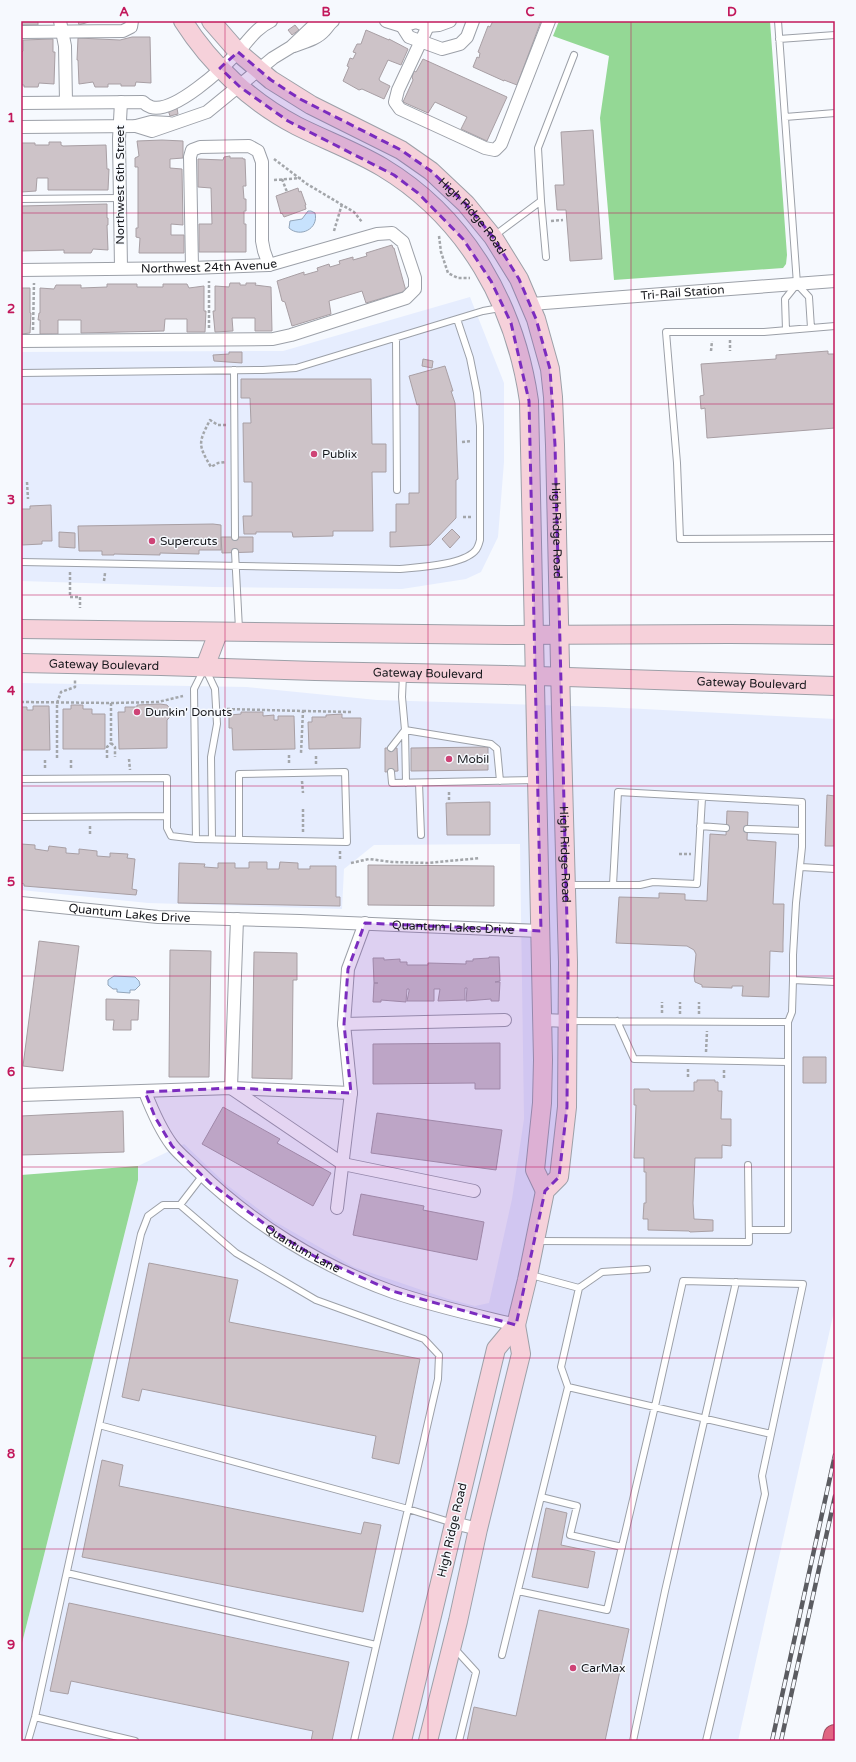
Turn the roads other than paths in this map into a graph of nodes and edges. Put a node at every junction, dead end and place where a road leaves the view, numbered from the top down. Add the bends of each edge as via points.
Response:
1 (132, 21) edge
2 (183, 21) edge
3 (211, 21) edge
4 (271, 21) edge
5 (450, 21) edge
6 (473, 21) edge
7 (549, 21) edge
8 (778, 21) edge
9 (331, 23) edge
10 (394, 23) edge
11 (305, 26) edge
12 (428, 26) junction
13 (62, 27) edge
14 (21, 32) edge
15 (835, 35) edge
16 (780, 39) junction
17 (421, 42) junction
18 (291, 47) junction
19 (238, 52) junction
20 (574, 55) dead end
21 (220, 68) junction
22 (259, 71) junction
23 (240, 87) junction
24 (182, 97) junction
25 (21, 102) edge
26 (66, 102) junction
27 (121, 102) junction
28 (143, 102) junction
29 (160, 107) junction
30 (835, 113) edge
31 (785, 117) junction
32 (162, 122) junction
33 (175, 124) junction
34 (121, 126) junction
35 (136, 126) junction
36 (21, 127) edge
37 (444, 182) junction
38 (119, 198) junction
39 (21, 199) edge
40 (427, 201) junction
41 (541, 201) junction
42 (493, 237) junction
43 (546, 257) dead end
44 (269, 265) junction
45 (121, 268) junction
46 (192, 268) junction
47 (21, 270) edge
48 (835, 281) edge
49 (797, 284) junction
50 (531, 304) junction
51 (504, 307) junction
52 (457, 319) junction
53 (835, 326) edge
54 (811, 328) junction
55 (786, 330) junction
56 (396, 338) junction
57 (21, 341) edge
58 (234, 370) junction
59 (21, 373) edge
60 (397, 490) dead end
61 (235, 537) dead end
62 (835, 538) edge
63 (236, 552) dead end
64 (21, 562) edge
65 (236, 566) junction
66 (21, 629) edge
67 (218, 633) junction
68 (239, 633) junction
69 (534, 635) junction
70 (559, 635) junction
71 (835, 635) edge
72 (21, 664) edge
73 (205, 667) junction
74 (403, 674) junction
75 (534, 677) junction
76 (560, 677) junction
77 (835, 686) edge
78 (406, 730) junction
79 (391, 748) dead end
80 (392, 772) dead end
81 (21, 779) edge
82 (538, 780) junction
83 (500, 781) junction
84 (406, 783) junction
85 (419, 783) junction
86 (702, 798) junction
87 (167, 816) junction
88 (21, 817) edge
89 (700, 826) junction
90 (726, 828) dead end
91 (747, 829) dead end
92 (802, 831) junction
93 (421, 835) dead end
94 (196, 839) junction
95 (212, 839) junction
96 (239, 840) junction
97 (801, 868) junction
98 (835, 869) edge
99 (567, 885) junction
100 (613, 885) junction
101 (21, 905) edge
102 (238, 919) junction
103 (365, 923) junction
104 (541, 931) junction
105 (793, 980) junction
106 (835, 982) edge
107 (505, 1020) dead end
108 (543, 1020) junction
109 (569, 1021) junction
110 (617, 1021) junction
111 (788, 1022) junction
112 (344, 1024) junction
113 (787, 1062) junction
114 (231, 1088) junction
115 (145, 1092) junction
116 (351, 1093) junction
117 (21, 1095) edge
118 (343, 1164) junction
119 (748, 1165) dead end
120 (203, 1176) junction
121 (474, 1191) dead end
122 (545, 1191) junction
123 (180, 1205) junction
124 (337, 1208) dead end
125 (749, 1230) junction
126 (535, 1241) junction
127 (647, 1269) dead end
128 (528, 1275) junction
129 (736, 1282) junction
130 (579, 1288) junction
131 (516, 1325) junction
132 (568, 1387) junction
133 (656, 1406) junction
134 (706, 1418) junction
135 (99, 1425) junction
136 (771, 1434) junction
137 (541, 1497) junction
138 (408, 1509) junction
139 (454, 1523) junction
140 (478, 1529) junction
141 (622, 1547) junction
142 (67, 1573) junction
143 (518, 1591) junction
144 (376, 1645) junction
145 (452, 1645) junction
146 (502, 1655) dead end
147 (35, 1717) junction
148 (835, 1736) edge
149 (28, 1741) edge
150 (135, 1741) edge
151 (354, 1741) edge
152 (402, 1741) edge
153 (428, 1741) edge
154 (459, 1741) edge
155 (634, 1741) edge
156 (706, 1741) edge
157 (834, 1741) edge

1 - 13 street via 131,27 123,31
2 - 21 street, High Ridge Road via 200,46
3 - 19 street, High Ridge Road
4 - 19 street via 253,33
5 - 12 street
6 - 17 street via 467,37 460,44 442,49
7 - 17 street via 501,144 495,150 485,148 400,109 395,102 415,50
8 - 16 lane
9 - 11 street
9 - 18 street via 317,36
10 - 12 street via 416,22
10 - 17 street via 409,37
11 - 18 street
12 - 17 street
13 - 14 street
13 - 26 street
15 - 16 lane
16 - 31 lane
18 - 22 street
19 - 21 street
19 - 22 street, High Ridge Road
20 - 41 lane via 538,148
21 - 23 street, High Ridge Road
21 - 24 street via 202,86
22 - 23 street
22 - 37 street, High Ridge Road via 300,99 401,150
23 - 33 street via 208,112
23 - 40 street, High Ridge Road via 288,121 382,167
24 - 28 street via 151,98
24 - 29 street
25 - 26 street
26 - 27 street
27 - 28 street
27 - 34 street, Northwest 6th Street
28 - 29 street via 152,107
29 - 32 street
30 - 31 lane
31 - 49 lane
32 - 33 street
32 - 35 street
33 - 35 street via 152,131
34 - 35 street
34 - 36 street
34 - 38 street, Northwest 6th Street
37 - 40 street
37 - 42 street, High Ridge Road
38 - 39 lane
38 - 45 street, Northwest 6th Street
40 - 51 street, High Ridge Road via 477,257
41 - 42 lane
41 - 43 lane
42 - 50 street, High Ridge Road
44 - 46 street, Northwest 24th Avenue
44 - 46 street via 262,240 262,162 258,151 249,146 200,147 192,150 190,157
44 - 57 street, Northwest 24th Avenue via 377,234 392,233 404,242 415,278 415,289 406,298 273,339
45 - 46 street, Northwest 24th Avenue
45 - 47 street, Northwest 24th Avenue
48 - 49 street, Tri-Rail Station
49 - 50 street, Tri-Rail Station
49 - 54 lane via 809,297
49 - 55 lane via 785,299
50 - 51 street
50 - 70 street, High Ridge Road via 547,357 553,397
51 - 52 lane
51 - 69 street, High Ridge Road via 518,344 529,401
52 - 56 lane
52 - 65 lane via 473,372 478,408 481,534 475,551 450,562 400,569
53 - 54 lane
54 - 55 lane
55 - 62 lane via 666,332 677,463 680,539
56 - 58 lane via 296,368
56 - 60 lane
58 - 59 lane
58 - 61 lane
63 - 65 lane
64 - 65 lane
65 - 68 lane
66 - 67 street
67 - 68 street
67 - 73 street
68 - 69 street
69 - 70 street
69 - 75 street, High Ridge Road
70 - 71 street
70 - 76 street, High Ridge Road
72 - 73 street, Gateway Boulevard
73 - 74 street, Gateway Boulevard
73 - 94 lane via 194,690
73 - 95 lane via 216,692 217,724 211,757
74 - 75 street, Gateway Boulevard
74 - 78 lane via 402,697
75 - 76 street, Gateway Boulevard
75 - 82 street, High Ridge Road
76 - 77 street, Gateway Boulevard
76 - 99 street, High Ridge Road
78 - 79 lane
78 - 83 lane via 491,744 497,749
78 - 84 lane
80 - 84 lane via 392,783
81 - 87 lane via 167,778
82 - 83 lane
82 - 104 street, High Ridge Road
83 - 85 lane
84 - 85 lane
85 - 93 lane
86 - 89 lane
86 - 92 lane via 802,802
86 - 100 lane via 618,792
87 - 88 lane
87 - 94 lane via 171,836
89 - 90 lane
89 - 100 lane via 697,884 654,882
91 - 92 lane
92 - 97 lane
94 - 95 lane
95 - 96 lane
96 - 96 lane via 239,774 345,772 347,842
97 - 98 lane
97 - 105 lane via 796,903
99 - 100 lane
99 - 109 street, High Ridge Road
101 - 102 street, Quantum Lakes Drive via 158,917
102 - 103 street, Quantum Lakes Drive
102 - 114 street
103 - 104 street, Quantum Lakes Drive
103 - 112 street via 348,969
104 - 108 street, High Ridge Road
105 - 106 lane
105 - 111 lane via 792,1012
107 - 112 street
108 - 109 street
108 - 122 street, High Ridge Road via 542,1103 534,1170
109 - 110 lane
109 - 122 street, High Ridge Road via 567,1107 559,1177
110 - 111 lane
110 - 113 lane via 634,1060
111 - 113 lane
112 - 116 street
113 - 125 lane via 788,1230
114 - 115 street
114 - 116 street
114 - 118 street
115 - 117 street
115 - 120 street, Quantum Lane via 155,1117 172,1146
116 - 118 street
118 - 121 street
118 - 124 street
119 - 125 lane
120 - 123 lane
120 - 131 street, Quantum Lane via 243,1210 278,1234 352,1275 432,1304
122 - 126 street, High Ridge Road
123 - 135 lane via 163,1205 148,1216 145,1222
123 - 138 lane via 236,1253 316,1300 424,1340 439,1355 438,1379
125 - 126 lane via 749,1242
126 - 128 street, High Ridge Road
127 - 130 lane via 602,1272
128 - 130 lane
128 - 131 street, High Ridge Road
129 - 133 lane via 683,1281
129 - 134 lane
129 - 136 lane via 803,1284
130 - 132 lane via 561,1367
131 - 139 street, High Ridge Road via 496,1349
131 - 140 street, High Ridge Road via 521,1354
132 - 133 lane
132 - 137 lane
133 - 134 lane
133 - 141 lane
134 - 136 lane
134 - 155 lane via 665,1591
135 - 138 lane
135 - 142 lane
136 - 156 lane via 762,1476 765,1494
137 - 141 lane via 577,1506 570,1535
137 - 143 lane
138 - 139 lane
138 - 144 lane
139 - 140 street
139 - 152 street, High Ridge Road
140 - 145 street, High Ridge Road
141 - 143 lane via 607,1610
142 - 144 lane
142 - 147 lane
143 - 146 lane
144 - 151 lane
145 - 153 street, High Ridge Road
145 - 154 lane via 476,1672
147 - 149 lane
147 - 150 lane
148 - 157 highway

